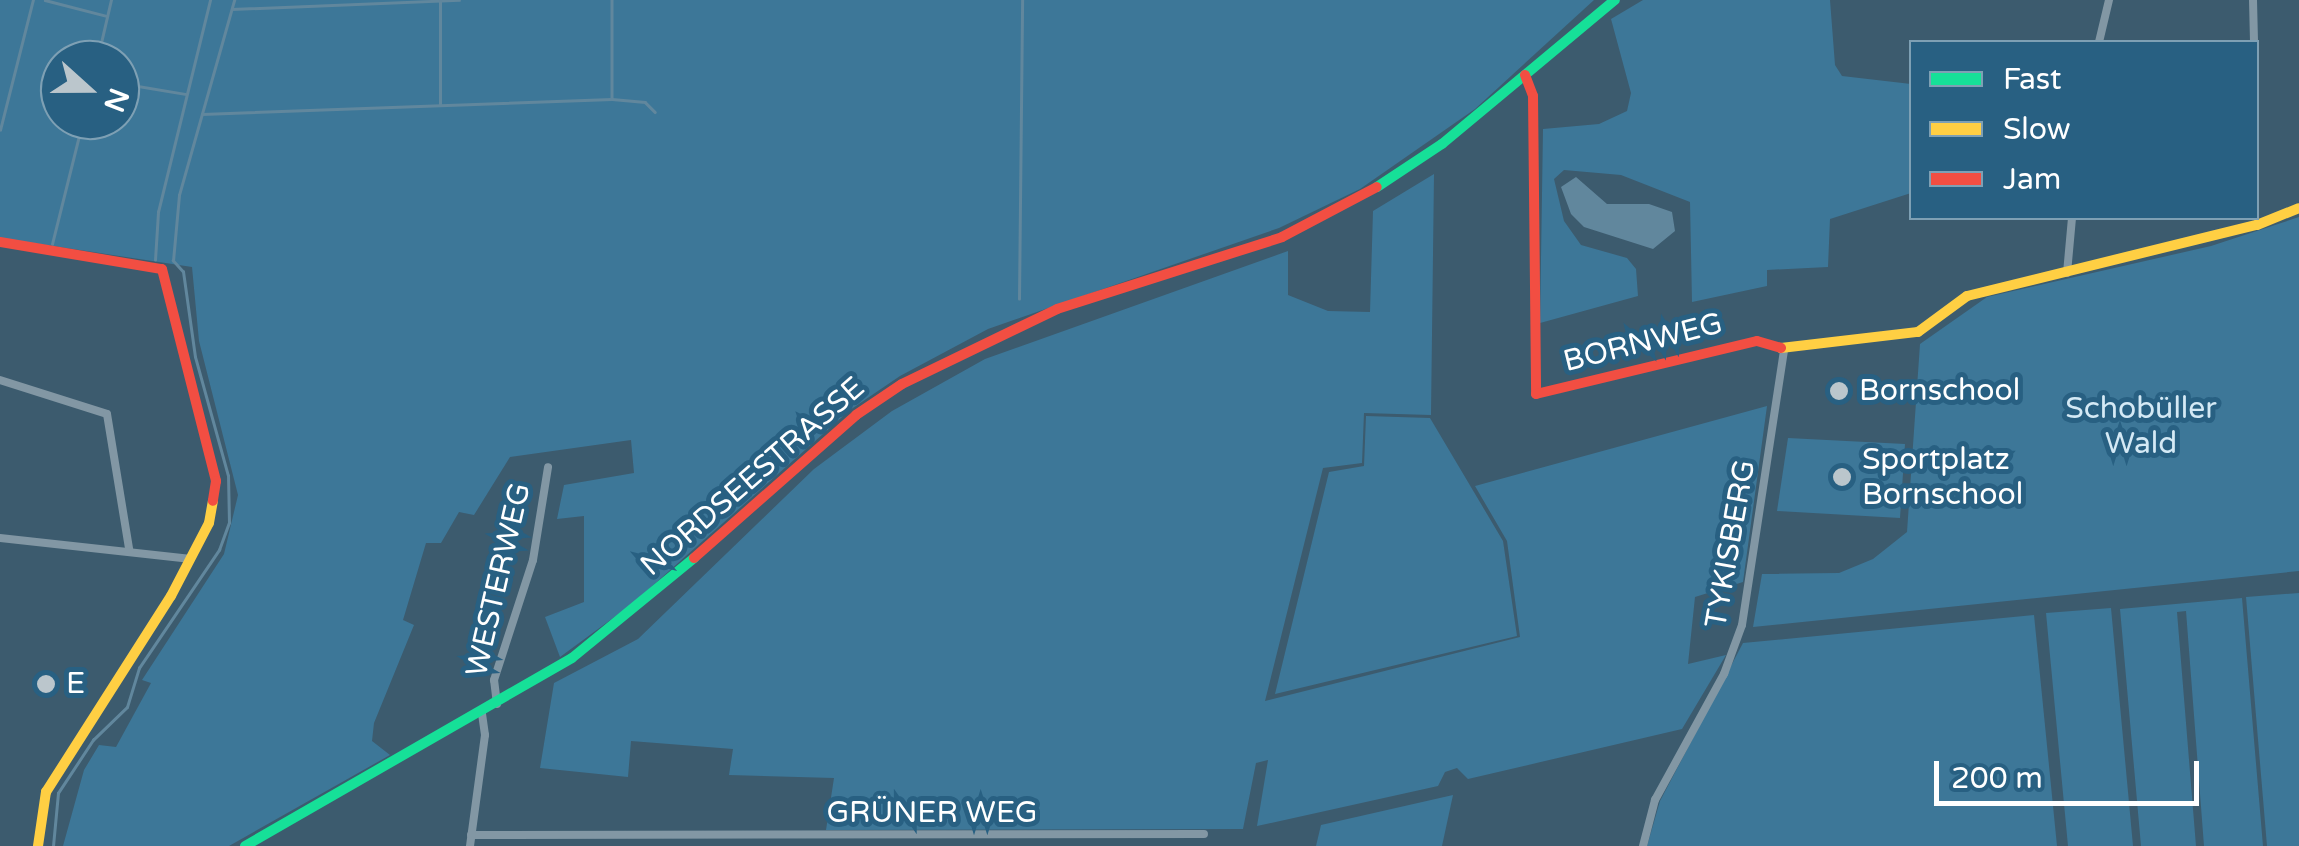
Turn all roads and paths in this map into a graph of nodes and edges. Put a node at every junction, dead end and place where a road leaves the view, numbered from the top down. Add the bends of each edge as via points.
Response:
1 (1615, 0) edge
2 (2108, 0) edge
3 (2253, 0) edge
4 (2099, 40) edge
5 (2254, 40) edge
6 (1525, 74) junction
7 (2299, 208) edge
8 (2072, 220) edge
9 (0, 242) edge
10 (2068, 274) junction
11 (1784, 350) junction
12 (0, 380) edge
13 (548, 467) dead end
14 (0, 538) edge
15 (129, 550) junction
16 (189, 559) junction
17 (497, 704) junction
18 (482, 712) junction
19 (1204, 834) dead end
20 (471, 835) junction
21 (864, 835) junction
22 (762, 841) edge
23 (660, 842) edge
24 (38, 846) edge
25 (245, 846) edge
26 (470, 846) edge
27 (862, 846) edge
28 (1643, 846) edge

1 - 6 street, NORDSEESTRASSE
2 - 4 street
3 - 5 street
6 - 11 street, BORNWEG via 1533,96 1536,394 1757,341
6 - 17 street, NORDSEESTRASSE via 1442,144 1362,197 1282,236 1040,316 902,384 842,427 625,619
7 - 10 street, BORNWEG via 2257,226
8 - 10 street
9 - 16 street via 162,270 216,481 209,523
10 - 11 street, BORNWEG via 1967,296 1918,332
11 - 28 street, TYKISBERG via 1742,625 1724,674 1655,800
12 - 15 street via 108,414
13 - 17 street, WESTERWEG via 533,560 494,680
14 - 15 street
15 - 16 street
16 - 24 street via 46,792
17 - 18 street, NORDSEESTRASSE
18 - 20 street via 485,735
18 - 25 street, NORDSEESTRASSE
19 - 21 street, GRÜNER WEG
20 - 23 street, GRÜNER WEG
20 - 26 street
21 - 22 street, GRÜNER WEG
21 - 27 street
22 - 23 street, GRÜNER WEG

